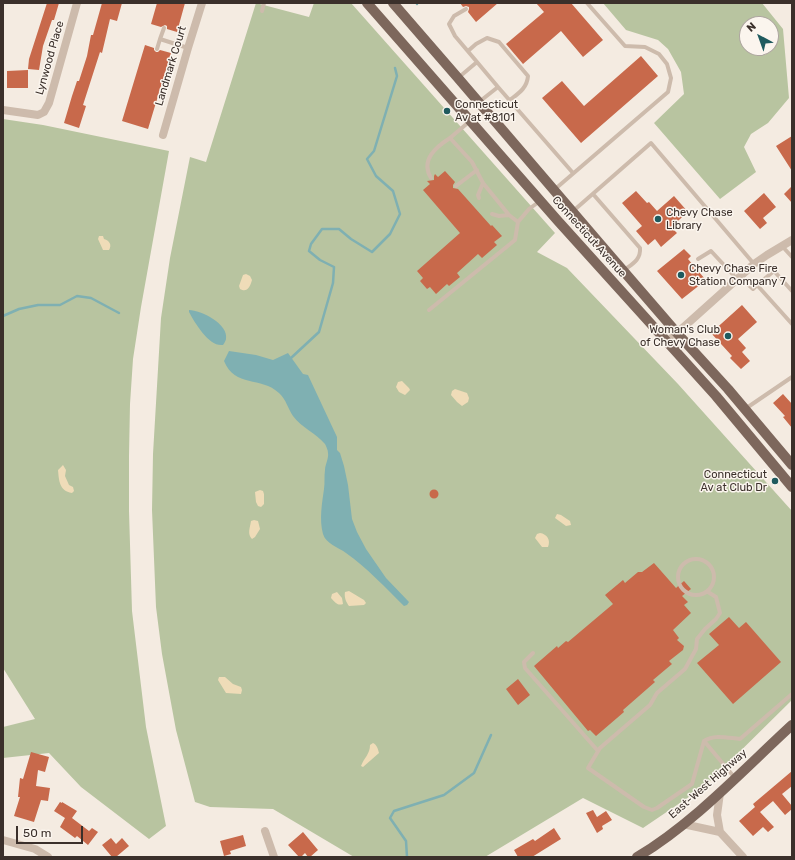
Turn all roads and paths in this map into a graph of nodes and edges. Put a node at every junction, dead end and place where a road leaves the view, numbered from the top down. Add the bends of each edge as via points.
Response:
1 (77, 3) edge
2 (202, 3) edge
3 (264, 3) edge
4 (368, 3) edge
5 (393, 3) edge
6 (587, 3) edge
7 (466, 9) dead end
8 (262, 11) dead end
9 (164, 28) dead end
10 (160, 39) junction
11 (188, 48) junction
12 (157, 49) dead end
13 (468, 51) junction
14 (477, 62) junction
15 (458, 78) junction
16 (498, 86) junction
17 (510, 100) junction
18 (479, 102) junction
19 (3, 110) edge
20 (470, 120) junction
21 (163, 135) dead end
22 (450, 138) junction
23 (477, 170) junction
24 (573, 173) junction
25 (431, 178) dead end
26 (483, 183) junction
27 (456, 186) dead end
28 (554, 190) junction
29 (593, 194) junction
30 (478, 198) dead end
31 (540, 200) junction
32 (572, 212) junction
33 (492, 214) dead end
34 (509, 215) junction
35 (518, 222) junction
36 (792, 240) edge
37 (782, 246) junction
38 (792, 257) edge
39 (698, 259) dead end
40 (754, 264) junction
41 (623, 271) junction
42 (738, 278) junction
43 (757, 285) junction
44 (792, 291) edge
45 (650, 302) junction
46 (429, 310) dead end
47 (640, 311) junction
48 (792, 324) edge
49 (677, 333) junction
50 (667, 342) junction
51 (792, 377) edge
52 (745, 409) junction
53 (792, 465) edge
54 (792, 486) edge
55 (708, 592) junction
56 (533, 653) dead end
57 (792, 694) edge
58 (792, 725) edge
59 (704, 741) junction
60 (598, 752) junction
61 (735, 778) junction
62 (720, 793) junction
63 (683, 824) junction
64 (265, 831) dead end
65 (720, 832) junction
66 (3, 840) edge
67 (48, 857) edge
68 (274, 857) edge
69 (637, 857) edge
70 (743, 857) edge

1 - 19 street, Lynwood Place via 49,103 44,112 38,115
2 - 11 street, Landmark Court
3 - 8 lane
4 - 20 main road, Connecticut Avenue
5 - 15 main road, Connecticut Avenue
6 - 24 lane via 625,46 646,47 659,54 667,64 671,78 668,92
7 - 13 lane via 454,16 449,24
9 - 10 lane
10 - 11 lane
10 - 12 lane
11 - 21 street, Landmark Court
13 - 14 lane
13 - 17 lane via 487,38 499,42 528,76 527,84
14 - 15 lane
14 - 16 lane
15 - 18 main road, Connecticut Avenue
16 - 17 lane
16 - 18 lane
17 - 24 lane
18 - 28 main road, Connecticut Avenue
20 - 22 lane
20 - 31 main road, Connecticut Avenue
22 - 23 lane
22 - 25 lane via 439,144 428,158
23 - 26 lane
23 - 27 lane
24 - 28 lane
26 - 30 lane
26 - 34 lane
28 - 32 main road, Connecticut Avenue
29 - 32 lane
29 - 40 lane via 651,143
29 - 41 lane via 640,248 641,254 638,259
31 - 35 lane
31 - 47 main road, Connecticut Avenue
32 - 41 main road, Connecticut Avenue
33 - 34 lane
34 - 35 lane
35 - 46 lane via 515,240
36 - 37 street
37 - 38 lane
37 - 40 street
39 - 42 lane via 711,251
40 - 42 street
41 - 45 main road, Connecticut Avenue
42 - 43 lane via 753,289
42 - 49 street
43 - 44 lane via 774,271
43 - 48 lane
45 - 47 lane
45 - 49 main road, Connecticut Avenue
47 - 50 main road, Connecticut Avenue
49 - 50 street
49 - 52 main road, Connecticut Avenue
50 - 54 main road, Connecticut Avenue
51 - 52 lane
52 - 53 main road, Connecticut Avenue
55 - 55 lane via 715,580 711,566 703,560 688,561 679,572 680,586 689,595 696,596
55 - 60 lane via 716,597 720,613 697,639 696,649 685,669 656,693 650,705
56 - 60 lane via 524,662 525,668
57 - 59 lane via 740,739 715,737
58 - 61 main road, East-West Highway
59 - 60 lane via 692,784 652,810 588,768
59 - 61 lane
61 - 62 main road, East-West Highway
62 - 63 main road, East-West Highway
62 - 65 street via 717,815
63 - 65 street
63 - 69 main road, East-West Highway
64 - 68 street
65 - 70 street
66 - 67 street via 34,849

